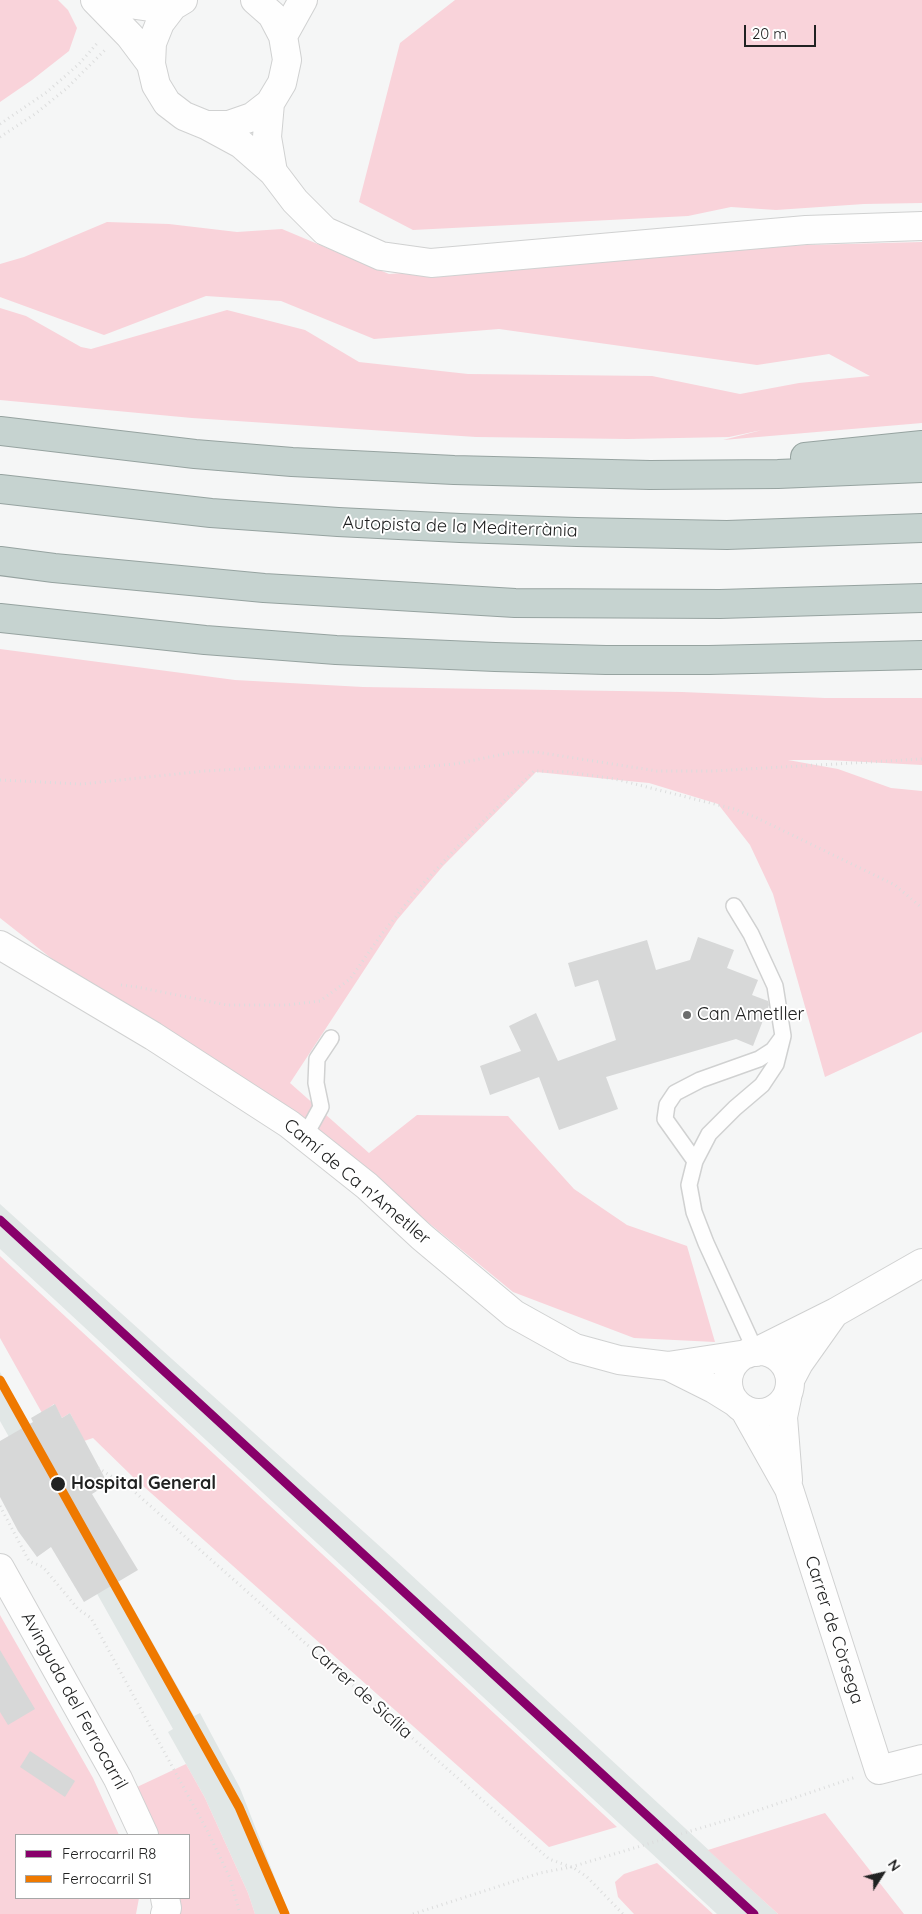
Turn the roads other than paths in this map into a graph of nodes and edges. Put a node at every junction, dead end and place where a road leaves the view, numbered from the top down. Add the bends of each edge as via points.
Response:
1 (95, 0) edge
2 (120, 0) edge
3 (255, 0) edge
4 (303, 0) edge
5 (178, 3) edge
6 (284, 36) junction
7 (151, 64) junction
8 (270, 103) junction
9 (206, 125) junction
10 (273, 172) junction
11 (922, 226) edge
12 (0, 431) edge
13 (922, 445) edge
14 (922, 468) edge
15 (650, 475) junction
16 (0, 489) edge
17 (922, 528) edge
18 (0, 561) edge
19 (922, 598) edge
20 (0, 618) edge
21 (922, 655) edge
22 (804, 658) junction
23 (922, 664) edge
24 (734, 906) dead end
25 (0, 945) edge
26 (783, 1036) junction
27 (331, 1038) dead end
28 (305, 1136) junction
29 (695, 1161) junction
30 (922, 1263) edge
31 (836, 1312) junction
32 (751, 1353) junction
33 (668, 1366) junction
34 (788, 1389) junction
35 (739, 1406) junction
36 (789, 1489) junction
37 (0, 1568) edge
38 (922, 1759) edge
39 (144, 1834) edge
40 (165, 1899) edge
41 (166, 1914) edge

1 - 7 street via 113,34 140,48
2 - 5 street via 157,8
3 - 6 street via 272,15
4 - 6 street
5 - 7 street via 160,23 152,43
6 - 8 street via 287,60 282,83
7 - 9 street via 156,85 167,103 184,116
8 - 9 street via 252,118 229,125
8 - 10 street via 267,137
9 - 10 street via 241,144
10 - 11 street via 295,201 326,231 381,256 431,263 806,230
12 - 15 highway via 292,462
13 - 15 highway
14 - 15 highway
16 - 17 highway, Autopista de la Mediterrània via 211,513 460,528 727,535
18 - 19 highway via 264,588 515,603 720,604
20 - 22 highway via 205,640 356,651 606,660
21 - 22 highway
22 - 23 highway
24 - 26 lane via 775,986
25 - 28 street, Camí de Ca n'Ametller via 153,1036
26 - 29 lane via 776,1064 762,1085 709,1134
26 - 29 lane via 773,1050 759,1059 700,1080 675,1093 667,1105 665,1119
27 - 28 lane via 316,1059 321,1107
28 - 33 street, Camí de Ca n'Ametller via 514,1314 575,1348 626,1361
29 - 32 lane via 689,1185 694,1212
30 - 31 street, Camí de Ca n'Ametller
31 - 32 street, Camí de Ca n'Ametller
31 - 34 street, Camí de Ca n'Ametller via 799,1363
32 - 33 street, Camí de Ca n'Ametller
32 - 34 street via 770,1354 783,1362 788,1371
32 - 35 street via 739,1359 729,1375 731,1394
33 - 35 street, Camí de Ca n'Ametller via 714,1389
34 - 35 street via 780,1405 772,1411 753,1413
34 - 36 street, Carrer de Còrsega via 783,1417
35 - 36 street, Carrer de Còrsega
36 - 38 street, Carrer de Còrsega via 879,1770
37 - 39 street, Avinguda del Ferrocarril via 118,1779
40 - 41 street

